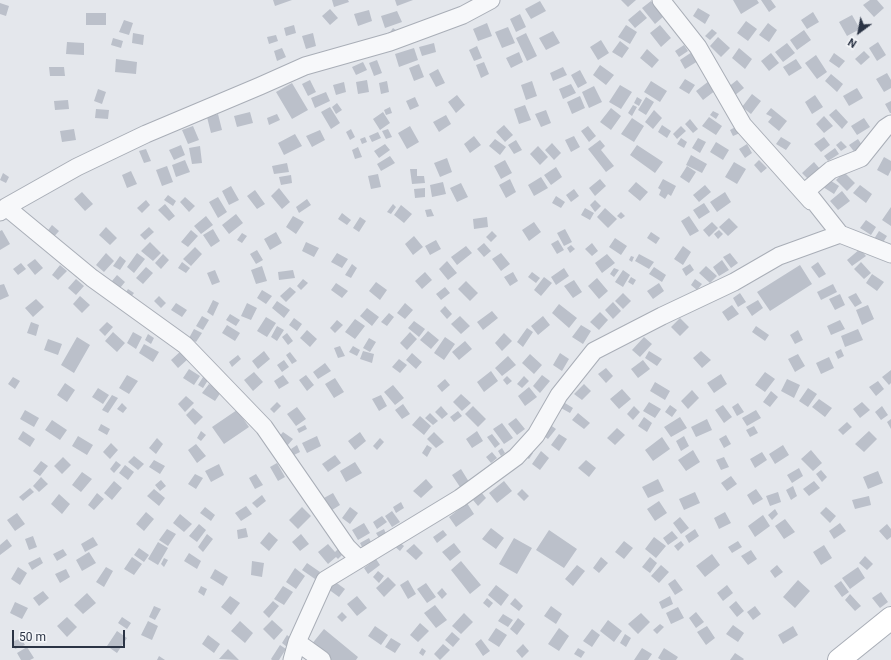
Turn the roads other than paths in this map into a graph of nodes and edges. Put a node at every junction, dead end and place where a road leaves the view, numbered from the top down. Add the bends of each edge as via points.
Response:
1 (491, 0) edge
2 (661, 0) edge
3 (891, 124) edge
4 (3, 210) edge
5 (840, 234) junction
6 (891, 254) edge
7 (359, 559) junction
8 (891, 618) edge
9 (297, 642) junction
10 (292, 660) edge
11 (322, 660) edge
12 (839, 660) edge

1 - 4 street via 463,15 390,42 305,66 146,134 77,167
2 - 5 street via 698,47 743,125
3 - 5 street via 861,158 831,170 806,191
4 - 7 street via 185,345 264,427
5 - 6 street
5 - 7 street via 779,256 734,282 594,351 559,395 536,435 516,458 460,498
7 - 9 street via 325,580
8 - 12 main road
9 - 10 street
9 - 11 street

